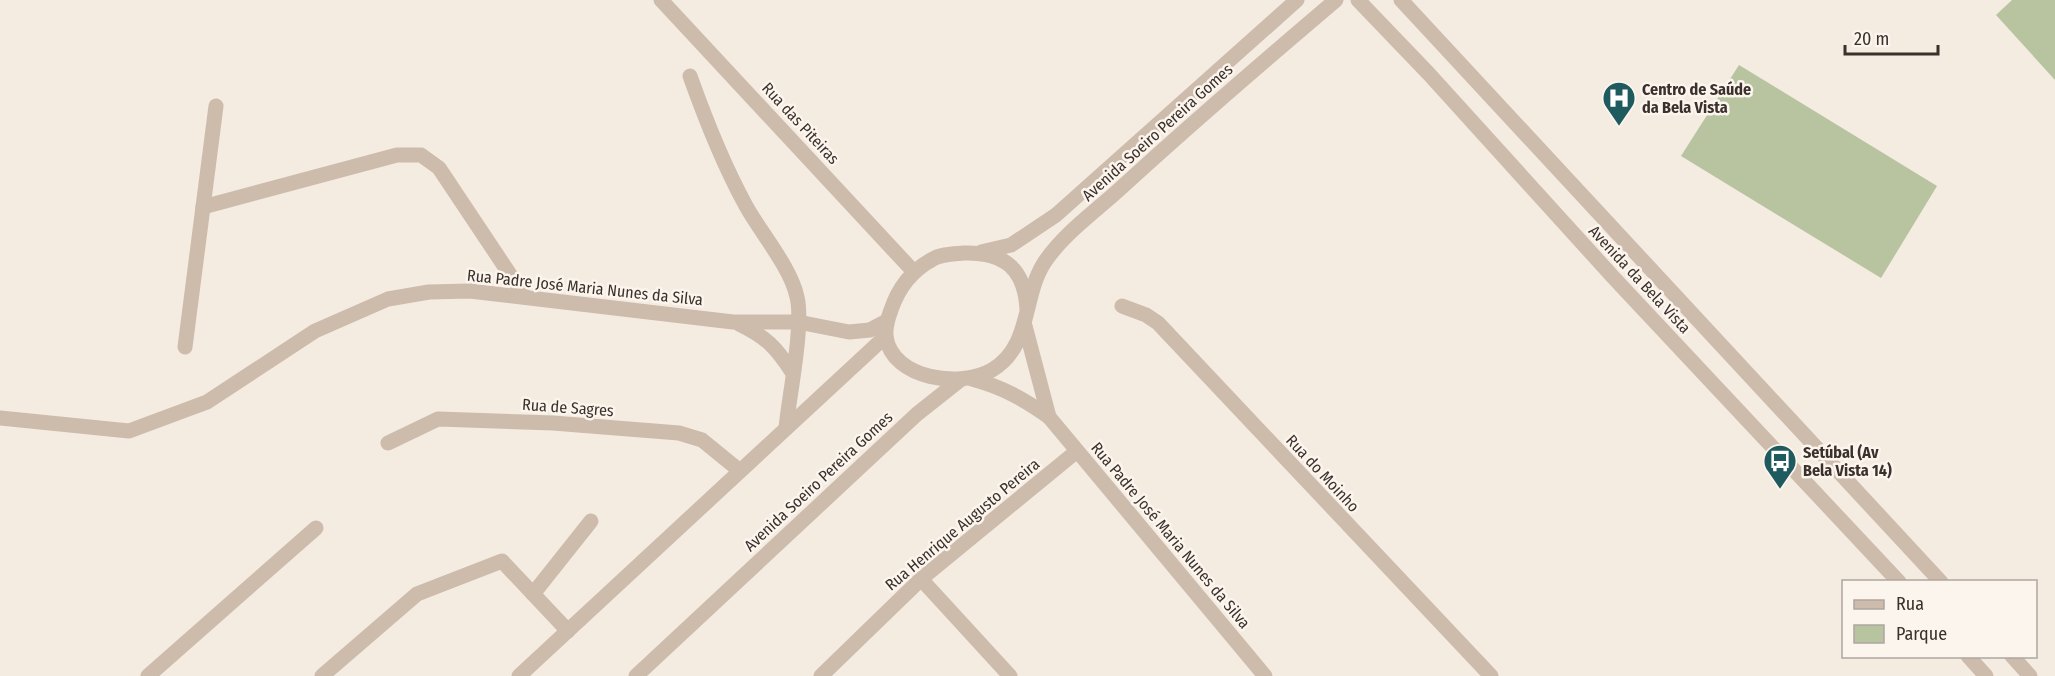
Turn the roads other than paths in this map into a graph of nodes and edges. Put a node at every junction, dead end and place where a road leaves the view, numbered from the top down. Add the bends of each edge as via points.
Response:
1 (661, 0) edge
2 (1297, 0) edge
3 (1336, 0) edge
4 (1358, 0) edge
5 (1401, 0) edge
6 (690, 76) dead end
7 (216, 106) dead end
8 (203, 207) junction
9 (975, 253) junction
10 (914, 272) junction
11 (525, 297) junction
12 (1122, 306) dead end
13 (1027, 310) junction
14 (733, 322) junction
15 (798, 322) junction
16 (1025, 326) junction
17 (887, 328) junction
18 (185, 347) dead end
19 (792, 372) junction
20 (966, 380) junction
21 (1049, 417) junction
22 (0, 418) edge
23 (786, 428) junction
24 (388, 443) dead end
25 (1077, 451) junction
26 (740, 471) junction
27 (591, 521) dead end
28 (316, 528) dead end
29 (921, 579) junction
30 (1897, 580) edge
31 (1939, 580) edge
32 (533, 594) junction
33 (568, 631) junction
34 (1969, 658) edge
35 (2013, 658) edge
36 (158, 673) edge
37 (322, 676) edge
38 (519, 676) edge
39 (636, 676) edge
40 (821, 676) edge
41 (1010, 676) edge
42 (1265, 676) edge
43 (1491, 676) edge
44 (1986, 676) edge
45 (2030, 676) edge

1 - 10 street, Rua das Piteiras
2 - 9 street, Avenida Soeiro Pereira Gomes via 1056,215 1011,244
3 - 13 street, Avenida Soeiro Pereira Gomes via 1057,248 1037,278
4 - 30 street, Avenida da Bela Vista
5 - 31 street, Avenida da Bela Vista
6 - 15 street via 715,146 790,276 798,298
7 - 8 street
8 - 11 street via 396,155 421,155 440,168
8 - 18 street
9 - 10 street, Avenida Soeiro Pereira Gomes via 935,258
9 - 13 street, Avenida Soeiro Pereira Gomes via 1007,262 1026,291
10 - 17 street, Avenida Soeiro Pereira Gomes via 895,299
11 - 14 street, Rua Padre José Maria Nunes da Silva
11 - 22 street, Rua Padre José Maria Nunes da Silva via 470,291 388,299 315,331 207,402 129,431
12 - 43 street, Rua do Moinho via 1158,324
13 - 16 street, Avenida Soeiro Pereira Gomes
14 - 15 street, Rua Padre José Maria Nunes da Silva
14 - 19 street, Rua Padre José Maria Nunes da Silva via 758,333 776,347
15 - 17 street, Rua Padre José Maria Nunes da Silva via 849,332
15 - 19 street
16 - 20 street, Avenida Soeiro Pereira Gomes via 1019,342 1006,358 993,369
16 - 21 street, Rua Padre José Maria Nunes da Silva
17 - 20 street via 890,348 899,360 938,379
17 - 23 street, Avenida Soeiro Pereira Gomes
19 - 23 street
20 - 21 street, Rua Padre José Maria Nunes da Silva via 998,386
20 - 39 street, Avenida Soeiro Pereira Gomes via 917,414
21 - 25 street, Rua Padre José Maria Nunes da Silva
23 - 26 street, Avenida Soeiro Pereira Gomes
24 - 26 street, Rua de Sagres via 438,419 679,433 702,440
25 - 29 street, Rua Henrique Augusto Pereira
25 - 42 street, Rua Padre José Maria Nunes da Silva
26 - 33 street, Avenida Soeiro Pereira Gomes
27 - 32 street
28 - 36 street
29 - 40 street, Rua Henrique Augusto Pereira
29 - 41 street
32 - 33 street
32 - 37 street via 502,561 417,594
33 - 38 street, Avenida Soeiro Pereira Gomes
34 - 44 street
35 - 45 street

